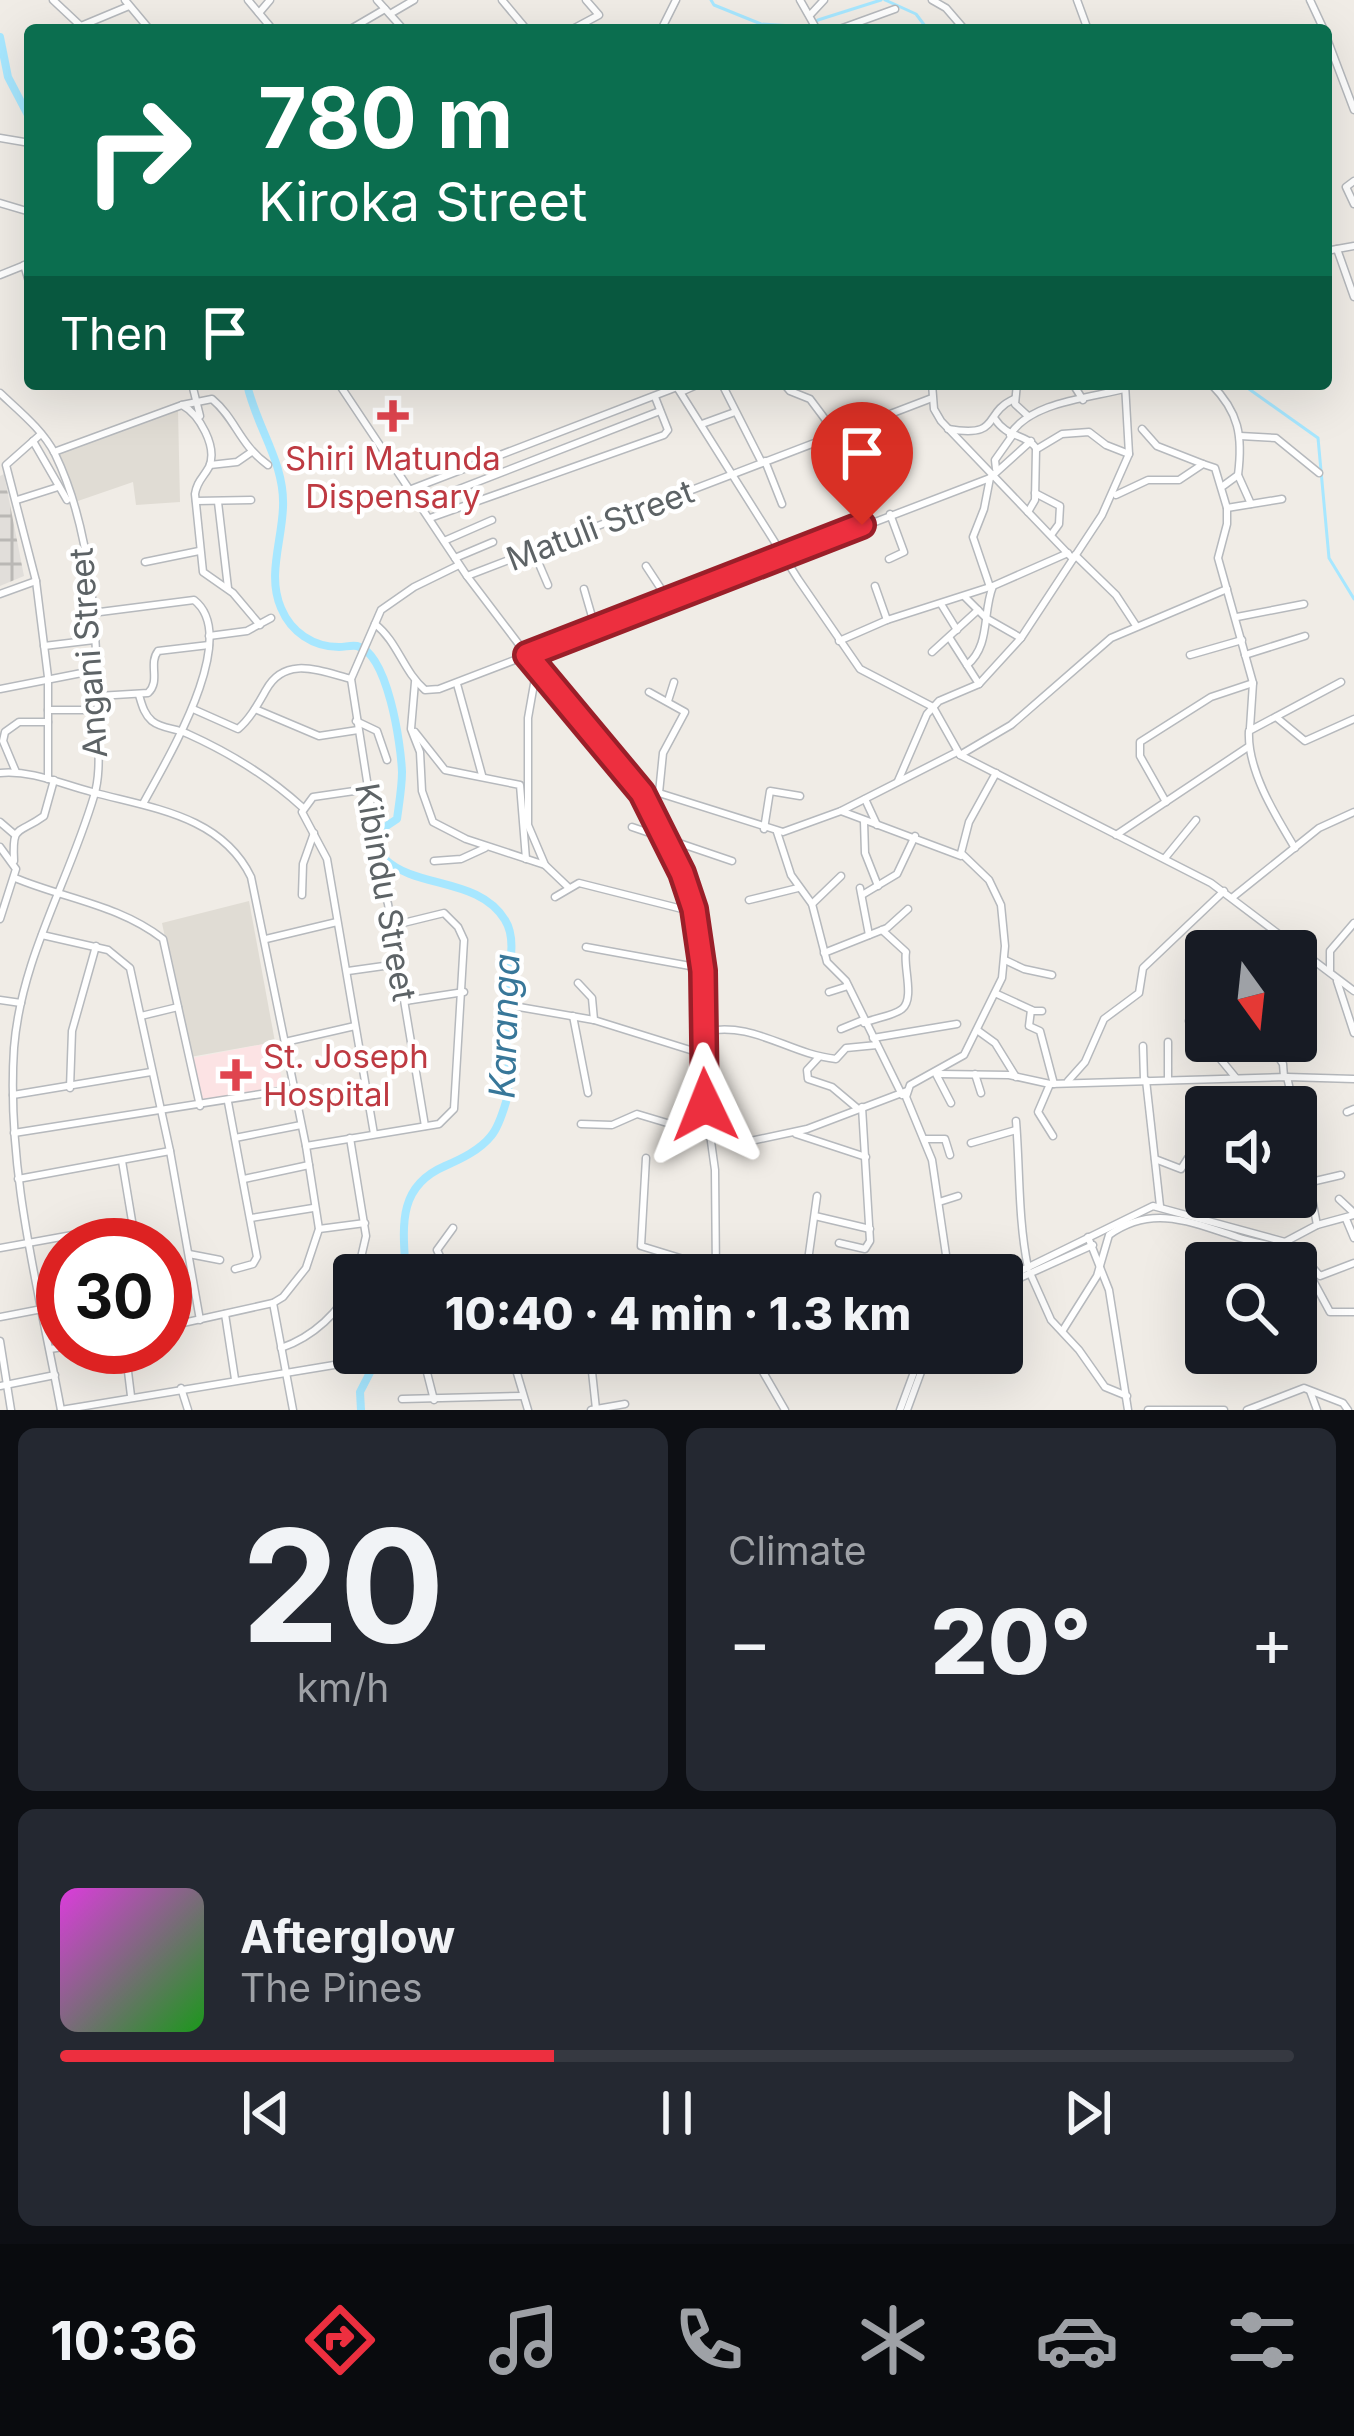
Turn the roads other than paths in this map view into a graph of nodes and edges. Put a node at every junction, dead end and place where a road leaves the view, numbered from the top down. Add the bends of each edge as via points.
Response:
1 (53, 0) edge
2 (248, 0) edge
3 (270, 0) edge
4 (376, 0) edge
5 (502, 0) edge
6 (586, 0) edge
7 (800, 0) edge
8 (824, 0) edge
9 (932, 0) edge
10 (408, 1) edge
11 (127, 3) edge
12 (895, 9) dead end
13 (387, 12) junction
14 (259, 14) junction
15 (811, 14) junction
16 (79, 24) edge
17 (90, 24) edge
18 (268, 24) edge
19 (362, 24) edge
20 (398, 24) edge
21 (521, 24) edge
22 (583, 24) edge
23 (815, 24) edge
24 (854, 24) edge
25 (959, 24) edge
26 (1332, 51) edge
27 (1336, 62) junction
28 (1332, 63) edge
29 (1354, 110) edge
30 (1354, 181) edge
31 (1354, 204) edge
32 (1354, 246) edge
33 (1332, 249) edge
34 (1337, 249) junction
35 (1354, 297) edge
36 (194, 390) edge
37 (343, 390) edge
38 (673, 390) edge
39 (679, 390) edge
40 (725, 390) edge
41 (789, 390) edge
42 (933, 390) edge
43 (1016, 390) edge
44 (1077, 390) edge
45 (1115, 390) edge
46 (1125, 390) edge
47 (1217, 390) edge
48 (0, 393) edge
49 (932, 398) junction
50 (652, 399) junction
51 (1014, 399) junction
52 (1083, 400) junction
53 (197, 401) junction
54 (182, 405) junction
55 (660, 411) junction
56 (735, 412) junction
57 (1029, 417) junction
58 (995, 419) junction
59 (201, 421) junction
60 (702, 424) junction
61 (948, 429) junction
62 (1142, 429) dead end
63 (41, 434) junction
64 (837, 435) junction
65 (1011, 436) junction
66 (1240, 436) junction
67 (33, 441) junction
68 (820, 441) junction
69 (1033, 445) junction
70 (54, 452) junction
71 (250, 453) junction
72 (1129, 454) junction
73 (763, 462) junction
74 (1203, 464) junction
75 (210, 465) junction
76 (268, 465) dead end
77 (3, 468) edge
78 (1319, 473) dead end
79 (732, 475) junction
80 (826, 475) dead end
81 (1238, 475) junction
82 (992, 476) junction
83 (1223, 486) junction
84 (58, 487) junction
85 (409, 490) junction
86 (1035, 493) junction
87 (1112, 496) junction
88 (17, 500) junction
89 (251, 500) dead end
90 (1282, 500) dead end
91 (196, 501) junction
92 (218, 502) junction
93 (782, 504) dead end
94 (1251, 504) junction
95 (418, 505) junction
96 (73, 507) junction
97 (1227, 508) junction
98 (1028, 512) junction
99 (890, 514) junction
100 (430, 519) junction
101 (492, 520) dead end
102 (1051, 536) junction
103 (444, 541) junction
104 (493, 542) dead end
105 (533, 550) junction
106 (200, 551) junction
107 (784, 556) junction
108 (1072, 556) junction
109 (890, 559) dead end
110 (458, 561) junction
111 (145, 562) dead end
112 (646, 566) dead end
113 (467, 576) junction
114 (36, 581) junction
115 (548, 585) dead end
116 (875, 586) dead end
117 (991, 586) junction
118 (584, 589) dead end
119 (1227, 589) junction
120 (228, 590) junction
121 (0, 594) edge
122 (965, 597) junction
123 (668, 601) junction
124 (941, 604) junction
125 (1304, 604) dead end
126 (977, 610) junction
127 (92, 613) junction
128 (1237, 617) junction
129 (271, 618) dead end
130 (986, 618) junction
131 (887, 620) junction
132 (375, 624) junction
133 (1136, 624) junction
134 (260, 625) junction
135 (595, 627) junction
136 (956, 630) junction
137 (1305, 636) dead end
138 (949, 637) junction
139 (1022, 638) junction
140 (94, 640) junction
141 (209, 640) junction
142 (839, 640) junction
143 (1242, 640) junction
144 (44, 646) junction
145 (932, 652) dead end
146 (527, 655) junction
147 (1190, 655) dead end
148 (1245, 655) junction
149 (967, 665) junction
150 (537, 667) junction
151 (97, 670) junction
152 (48, 677) junction
153 (351, 679) junction
154 (415, 682) junction
155 (674, 682) dead end
156 (1341, 682) dead end
157 (457, 683) junction
158 (1253, 683) junction
159 (979, 684) junction
160 (0, 689) edge
161 (649, 692) dead end
162 (139, 695) junction
163 (98, 696) junction
164 (668, 701) junction
165 (933, 707) junction
166 (193, 709) junction
167 (48, 710) junction
168 (98, 710) junction
169 (255, 710) junction
170 (1276, 717) junction
171 (1354, 719) edge
172 (48, 722) junction
173 (357, 726) junction
174 (1250, 728) junction
175 (411, 729) junction
176 (182, 730) junction
177 (1249, 746) junction
178 (958, 754) junction
179 (387, 760) dead end
180 (16, 772) junction
181 (0, 773) edge
182 (995, 773) junction
183 (482, 775) junction
184 (51, 779) junction
185 (898, 781) junction
186 (368, 788) junction
187 (96, 793) junction
188 (642, 793) junction
189 (659, 793) junction
190 (800, 796) dead end
191 (865, 799) junction
192 (144, 802) junction
193 (1166, 802) junction
194 (302, 807) junction
195 (841, 811) junction
196 (1354, 812) edge
197 (864, 820) junction
198 (1196, 820) dead end
199 (0, 822) edge
200 (877, 825) junction
201 (632, 826) dead end
202 (764, 829) junction
203 (777, 832) junction
204 (314, 833) junction
205 (14, 834) junction
206 (1116, 835) junction
207 (664, 836) junction
208 (915, 836) junction
209 (488, 846) junction
210 (0, 847) edge
211 (1295, 848) junction
212 (962, 857) junction
213 (1165, 858) junction
214 (526, 859) junction
215 (14, 861) junction
216 (434, 861) dead end
217 (733, 861) dead end
218 (545, 865) junction
219 (842, 876) dead end
220 (15, 878) junction
221 (568, 887) junction
222 (878, 887) junction
223 (798, 888) junction
224 (1224, 891) junction
225 (55, 894) junction
226 (302, 896) dead end
227 (555, 897) dead end
228 (1233, 897) junction
229 (749, 900) dead end
230 (812, 904) junction
231 (908, 909) dead end
232 (694, 912) junction
233 (0, 919) edge
234 (337, 922) junction
235 (1354, 923) edge
236 (392, 926) junction
237 (883, 930) junction
238 (1274, 930) edge
239 (42, 935) junction
240 (869, 935) junction
241 (266, 939) junction
242 (96, 946) junction
243 (586, 947) dead end
244 (824, 953) junction
245 (1005, 960) junction
246 (1317, 963) edge
247 (398, 964) junction
248 (701, 968) junction
249 (346, 971) junction
250 (1052, 975) dead end
251 (1334, 975) junction
252 (578, 983) dead end
253 (848, 986) junction
254 (1352, 986) edge
255 (464, 992) junction
256 (829, 992) dead end
257 (998, 994) junction
258 (0, 1000) edge
259 (405, 1001) junction
260 (21, 1003) junction
261 (178, 1007) junction
262 (519, 1007) dead end
263 (1030, 1010) junction
264 (1042, 1011) dead end
265 (141, 1016) junction
266 (573, 1016) junction
267 (594, 1020) junction
268 (864, 1022) junction
269 (958, 1024) dead end
270 (355, 1026) junction
271 (841, 1028) dead end
272 (977, 1030) junction
273 (704, 1032) junction
274 (1354, 1033) edge
275 (285, 1042) junction
276 (875, 1042) junction
277 (1168, 1042) dead end
278 (1143, 1046) dead end
279 (703, 1054) junction
280 (819, 1057) junction
281 (1224, 1062) edge
282 (1282, 1062) edge
283 (152, 1072) junction
284 (933, 1074) junction
285 (975, 1074) junction
286 (1016, 1077) junction
287 (1285, 1077) junction
288 (1236, 1078) junction
289 (1168, 1079) junction
290 (1354, 1079) edge
291 (1145, 1080) junction
292 (1066, 1083) junction
293 (1052, 1084) junction
294 (1288, 1086) edge
295 (70, 1088) junction
296 (293, 1089) junction
297 (904, 1092) junction
298 (588, 1093) dead end
299 (981, 1093) dead end
300 (13, 1095) junction
301 (228, 1102) junction
302 (951, 1103) dead end
303 (200, 1106) junction
304 (0, 1108) edge
305 (13, 1108) junction
306 (860, 1108) junction
307 (161, 1113) junction
308 (581, 1124) dead end
309 (301, 1125) junction
310 (424, 1126) junction
311 (14, 1133) junction
312 (793, 1133) junction
313 (374, 1134) junction
314 (710, 1135) junction
315 (1053, 1136) dead end
316 (236, 1138) junction
317 (350, 1138) junction
318 (924, 1139) junction
319 (971, 1143) dead end
320 (306, 1146) junction
321 (170, 1151) junction
322 (950, 1155) dead end
323 (866, 1157) junction
324 (646, 1158) dead end
325 (1155, 1159) junction
326 (122, 1162) junction
327 (1185, 1163) edge
328 (309, 1166) junction
329 (1341, 1174) dead end
330 (18, 1179) junction
331 (244, 1179) junction
332 (1317, 1183) edge
333 (817, 1196) dead end
334 (958, 1196) dead end
335 (1339, 1199) dead end
336 (939, 1202) junction
337 (1160, 1206) junction
338 (315, 1208) junction
339 (814, 1215) junction
340 (1351, 1215) edge
341 (251, 1217) junction
342 (132, 1218) edge
343 (182, 1218) edge
344 (1316, 1218) edge
345 (365, 1223) junction
346 (1317, 1225) junction
347 (453, 1228) dead end
348 (319, 1229) junction
349 (870, 1229) junction
350 (1354, 1238) edge
351 (1090, 1241) junction
352 (1285, 1242) joint
353 (36, 1243) edge
354 (839, 1243) dead end
355 (30, 1244) junction
356 (0, 1248) edge
357 (360, 1254) edge
358 (438, 1254) edge
359 (664, 1254) edge
360 (717, 1254) edge
361 (808, 1254) edge
362 (946, 1254) edge
363 (192, 1255) edge
364 (220, 1260) dead end
365 (1098, 1262) junction
366 (1354, 1263) edge
367 (235, 1269) dead end
368 (192, 1270) edge
369 (1029, 1270) junction
370 (1023, 1273) edge
371 (36, 1275) edge
372 (1317, 1275) edge
373 (193, 1276) joint
374 (272, 1303) junction
375 (36, 1308) edge
376 (333, 1312) edge
377 (1354, 1312) edge
378 (225, 1314) junction
379 (0, 1317) edge
380 (200, 1320) junction
381 (192, 1322) edge
382 (1063, 1330) junction
383 (0, 1341) edge
384 (281, 1348) junction
385 (333, 1365) edge
386 (284, 1373) junction
387 (128, 1374) edge
388 (426, 1374) edge
389 (516, 1374) edge
390 (591, 1374) edge
391 (764, 1374) edge
392 (917, 1374) edge
393 (55, 1375) joint
394 (235, 1379) junction
395 (200, 1384) junction
396 (3, 1385) edge
397 (181, 1388) junction
398 (1310, 1391) junction
399 (131, 1396) junction
400 (522, 1396) junction
401 (1127, 1396) junction
402 (402, 1399) dead end
403 (430, 1400) junction
404 (465, 1400) junction
405 (625, 1404) dead end
406 (188, 1407) edge
407 (11, 1410) edge
408 (61, 1410) edge
409 (292, 1410) edge
410 (428, 1410) edge
411 (466, 1410) edge
412 (528, 1410) edge
413 (593, 1410) edge
414 (785, 1410) edge
415 (903, 1410) edge
416 (1128, 1410) edge
417 (1148, 1410) edge
418 (1224, 1410) edge
419 (1247, 1410) edge
420 (1317, 1410) edge
421 (1348, 1410) edge

1 - 16 street
2 - 14 street
3 - 14 street
4 - 13 street
5 - 21 street
6 - 22 street via 599,15
7 - 15 street
8 - 15 street
9 - 25 street
10 - 13 street
11 - 17 street
12 - 24 street
13 - 19 street
13 - 20 street
14 - 18 street
15 - 23 street
26 - 27 street
27 - 28 street
27 - 29 street
30 - 31 street via 1346,187
32 - 34 street
33 - 34 street
34 - 35 street
36 - 53 street
37 - 85 street
38 - 50 street
39 - 60 street
40 - 56 street
41 - 64 street via 810,399
42 - 49 street
43 - 51 street
44 - 52 street
45 - 52 street
46 - 72 street
47 - 66 street via 1231,404
48 - 63 street, Angani Street
49 - 61 street
49 - 64 street, Matuli Street
50 - 55 street
50 - 85 street
51 - 57 street
51 - 58 street
52 - 57 street
53 - 54 street
53 - 59 street
53 - 71 street via 216,401
54 - 59 street
54 - 70 street
55 - 95 street
55 - 100 street via 664,435
56 - 60 street
56 - 73 street
57 - 65 street
58 - 61 street via 979,431
58 - 65 street
59 - 75 street
60 - 79 street
61 - 82 street
62 - 74 street via 1157,446
63 - 67 street
63 - 70 street, Angani Street
64 - 68 street, Matuli Street
65 - 69 street
65 - 82 street
66 - 78 street via 1276,438
66 - 81 street
67 - 77 street
67 - 84 street
68 - 73 street, Matuli Street
68 - 80 street
69 - 72 street via 1089,432
69 - 82 street
69 - 86 street
70 - 96 street, Angani Street
71 - 75 street
71 - 76 street
72 - 87 street
73 - 79 street, Matuli Street
73 - 93 street
74 - 83 street via 1215,467
74 - 87 street via 1179,481 1148,480
75 - 91 street
77 - 88 street
79 - 105 street, Matuli Street
79 - 107 street
81 - 83 street
81 - 94 street
82 - 98 street
82 - 99 street
82 - 117 street via 973,537
83 - 97 street
84 - 88 street
84 - 96 street
85 - 95 street
86 - 98 street
86 - 102 street via 1060,506
87 - 108 street
88 - 114 street
89 - 92 street
90 - 94 street
91 - 92 street
91 - 106 street
92 - 120 street
94 - 97 street
95 - 100 street
96 - 127 street, Angani Street
97 - 119 street via 1218,558
98 - 102 street
99 - 107 street
99 - 109 street via 904,552
100 - 103 street
101 - 103 street
102 - 108 street
103 - 110 street
104 - 110 street
105 - 113 street, Matuli Street
105 - 115 street
106 - 111 street
106 - 120 street via 202,572
107 - 123 street
107 - 142 street
108 - 117 street
108 - 133 street
108 - 139 street
110 - 113 street
110 - 132 street via 390,602
112 - 123 street
113 - 146 street
114 - 121 street
114 - 144 street
116 - 131 street
117 - 122 street
117 - 130 street
118 - 135 street
119 - 128 street
119 - 133 street
120 - 134 street
122 - 124 street
122 - 126 street
123 - 135 street
124 - 131 street
124 - 136 street
125 - 128 street
126 - 130 street
126 - 136 street
127 - 140 street, Angani Street
127 - 141 street via 194,600
128 - 143 street
129 - 134 street
130 - 139 street
130 - 149 street via 981,648
131 - 142 street
132 - 153 street, Kibindu Street
132 - 154 street
133 - 178 street via 1011,725
134 - 141 street
135 - 146 street
136 - 138 street
137 - 148 street
138 - 145 street
138 - 149 street
139 - 159 street
140 - 144 street
140 - 151 street, Angani Street
141 - 162 street via 158,651 153,690
141 - 166 street
142 - 165 street via 860,669
143 - 147 street
143 - 148 street
144 - 152 street
146 - 150 street
146 - 157 street
148 - 158 street
149 - 159 street
150 - 188 street
150 - 218 street via 526,809
151 - 152 street
151 - 163 street, Angani Street
152 - 160 street
152 - 167 street
153 - 169 street via 288,668
153 - 173 street, Kibindu Street
154 - 157 street via 431,691
154 - 175 street
155 - 164 street
156 - 170 street
157 - 183 street
158 - 174 street
158 - 193 street via 1211,697 1141,742 1140,756
159 - 165 street
161 - 164 street
162 - 163 street
162 - 176 street via 155,724
163 - 168 street, Angani Street
164 - 189 street via 686,712 663,754
165 - 178 street
165 - 185 street
166 - 169 street via 238,729
166 - 176 street
167 - 168 street
167 - 172 street
168 - 187 street, Angani Street
169 - 173 street via 319,736
170 - 171 street via 1305,741
170 - 174 street
172 - 180 street via 19,722 5,732
172 - 184 street
173 - 179 street via 377,731
173 - 186 street, Kibindu Street
174 - 177 street
175 - 183 street via 445,770
175 - 209 street via 433,822
176 - 192 street
176 - 194 street via 269,777
177 - 193 street
177 - 211 street
178 - 182 street
178 - 185 street
180 - 181 street
180 - 184 street
182 - 206 street
182 - 212 street via 969,822
183 - 214 street via 520,785
184 - 187 street
184 - 205 street via 44,816
185 - 191 street
186 - 194 street via 323,793
186 - 236 street, Kibindu Street
187 - 192 street
187 - 225 street
188 - 189 street
188 - 207 street
189 - 202 street
190 - 202 street via 770,791
191 - 195 street
191 - 200 street
192 - 241 street via 214,833 236,854 251,878
193 - 206 street
194 - 204 street
195 - 197 street
195 - 203 street
196 - 211 street
197 - 200 street
197 - 222 street
198 - 213 street
199 - 205 street
200 - 208 street
201 - 207 street
202 - 203 street
203 - 223 street
204 - 226 street
204 - 234 street
205 - 215 street
206 - 213 street
207 - 217 street
207 - 232 street
208 - 212 street
208 - 222 street via 897,874
209 - 214 street
209 - 216 street
210 - 215 street
211 - 228 street
212 - 245 street via 995,890
213 - 224 street
214 - 218 street
215 - 220 street
218 - 221 street
219 - 230 street
220 - 225 street
220 - 233 street
221 - 227 street
221 - 232 street
222 - 240 street via 861,891
223 - 229 street
223 - 230 street
224 - 228 street
224 - 292 street via 1142,968 1139,993 1104,1019
225 - 239 street
225 - 261 street via 125,913 164,939
228 - 238 street
230 - 244 street
231 - 237 street
232 - 248 street
234 - 241 street
234 - 249 street
235 - 251 street via 1330,951
236 - 247 street, Kibindu Street
236 - 255 street via 433,914 450,918 466,950
237 - 240 street
237 - 268 street via 906,952 908,998 902,1009
239 - 242 street
239 - 260 street
240 - 244 street
241 - 275 street
242 - 265 street via 130,968
242 - 295 street via 72,1031
243 - 248 street
244 - 253 street
245 - 250 street
245 - 257 street
246 - 251 street
247 - 249 street
247 - 259 street, Kibindu Street
248 - 273 street
249 - 270 street
251 - 254 street
251 - 274 street
252 - 267 street via 592,998
253 - 256 street
253 - 268 street
255 - 259 street
255 - 310 street via 454,1108 447,1120
257 - 263 street
257 - 272 street
258 - 260 street
259 - 310 street, Kibindu Street
260 - 300 street
261 - 265 street
261 - 303 street
262 - 266 street
263 - 264 street
263 - 293 street
265 - 283 street
266 - 267 street
266 - 298 street
267 - 279 street
268 - 271 street
268 - 276 street
269 - 276 street
270 - 275 street
270 - 313 street
272 - 284 street via 964,1055
272 - 286 street
273 - 279 street
273 - 280 street via 756,1032
275 - 296 street
276 - 280 street via 846,1048 836,1059
276 - 297 street
277 - 289 street
278 - 291 street
279 - 314 street
280 - 306 street via 808,1079
281 - 288 street
282 - 287 street
283 - 295 street
283 - 307 street
284 - 285 street
284 - 297 street
284 - 302 street
285 - 286 street
285 - 299 street
286 - 293 street
287 - 288 street
287 - 290 street
287 - 294 street
288 - 289 street
289 - 291 street
291 - 292 street
291 - 325 street
292 - 293 street
293 - 315 street via 1038,1112
295 - 300 street
296 - 301 street
296 - 309 street
297 - 306 street
297 - 318 street
300 - 305 street
301 - 303 street
301 - 316 street
303 - 307 street
304 - 305 street
305 - 311 street
306 - 312 street
306 - 323 street
307 - 311 street
307 - 321 street
308 - 314 street via 604,1126 637,1114
309 - 316 street
309 - 320 street
310 - 313 street
311 - 330 street
312 - 314 street via 734,1142
312 - 323 street
313 - 317 street
314 - 360 street
316 - 331 street
317 - 320 street
317 - 345 street
318 - 322 street via 945,1139
318 - 336 street
319 - 369 street via 1016,1126
320 - 328 street
321 - 326 street
321 - 343 street
323 - 349 street
324 - 359 street via 641,1246
325 - 327 street via 1181,1169
325 - 337 street
326 - 330 street
326 - 342 street
328 - 331 street
328 - 338 street
329 - 332 street
330 - 355 street
331 - 341 street
333 - 339 street
334 - 336 street
335 - 340 street
336 - 362 street
337 - 351 street
337 - 352 street
338 - 341 street
338 - 348 street
339 - 349 street
339 - 361 street
340 - 346 street
340 - 350 street
341 - 367 street via 257,1257
344 - 346 street
345 - 348 street
345 - 357 street
346 - 352 street
347 - 358 street
348 - 374 street via 296,1284
349 - 354 street via 867,1248
351 - 365 street
351 - 369 street
353 - 355 street
355 - 356 street
355 - 371 street
363 - 364 street
365 - 377 street via 1117,1230 1178,1217 1293,1252 1330,1312
365 - 382 street
365 - 401 street
366 - 372 street
368 - 373 street
369 - 370 street
369 - 382 street via 1049,1318
373 - 380 street
374 - 378 street
374 - 384 street
375 - 379 street
376 - 384 street
378 - 380 street
378 - 394 street
380 - 381 street
382 - 401 street via 1106,1387
383 - 396 street
384 - 386 street
385 - 386 street
386 - 394 street
386 - 409 street
387 - 399 street
388 - 403 street
389 - 400 street
390 - 413 street
391 - 414 street
392 - 415 street
393 - 396 street
393 - 408 street
394 - 395 street
395 - 397 street
395 - 406 street
396 - 407 street
397 - 399 street
397 - 406 street
398 - 419 street via 1295,1389
398 - 420 street
398 - 421 street
399 - 408 street
400 - 404 street
400 - 412 street
401 - 416 street
402 - 403 street
403 - 404 street
403 - 410 street
404 - 411 street
405 - 413 street
417 - 418 street

